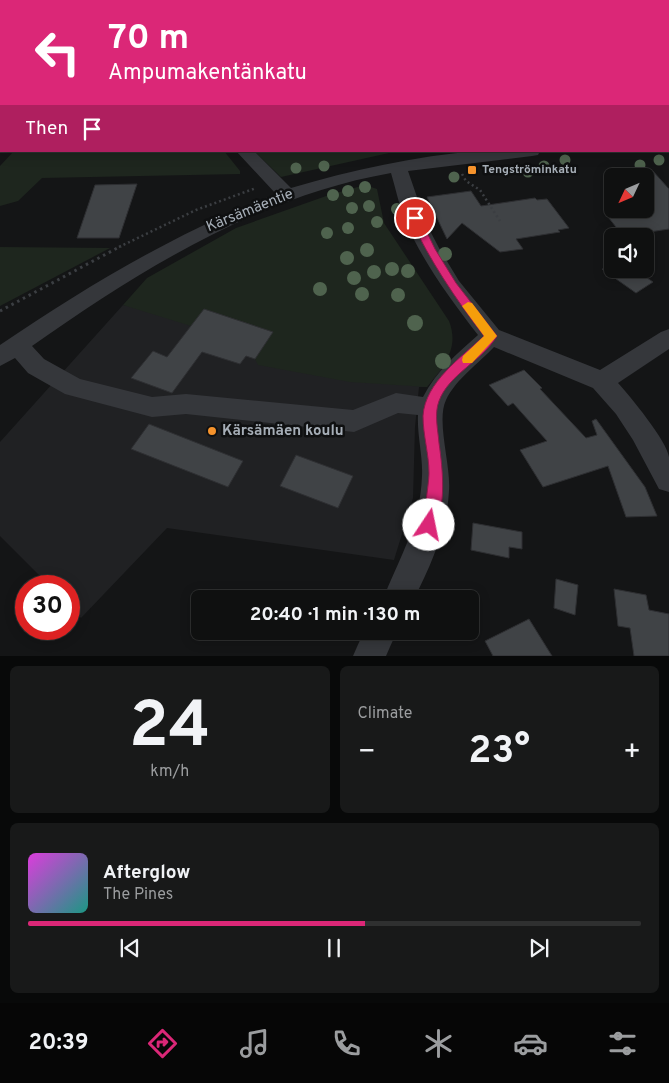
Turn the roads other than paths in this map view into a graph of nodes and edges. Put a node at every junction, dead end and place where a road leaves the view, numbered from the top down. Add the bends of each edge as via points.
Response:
1 (245, 152) edge
2 (524, 152) edge
3 (398, 167) junction
4 (287, 195) junction
5 (491, 336) junction
6 (669, 338) edge
7 (8, 351) edge
8 (602, 381) junction
9 (417, 405) dead end
10 (669, 480) edge
11 (402, 590) edge
12 (377, 640) edge
13 (369, 656) edge

1 - 4 street
2 - 3 street, Kärsämäentie
3 - 4 street, Kärsämäentie
3 - 5 street via 416,223 430,249 452,286
4 - 7 street, Kärsämäentie via 228,218 173,246 109,283
5 - 8 street
5 - 11 street via 440,387 432,403 430,417 436,473 433,511 422,551
6 - 8 street
7 - 9 street via 74,386 152,407 186,404 354,420 396,403
8 - 10 street via 642,432
12 - 13 street

